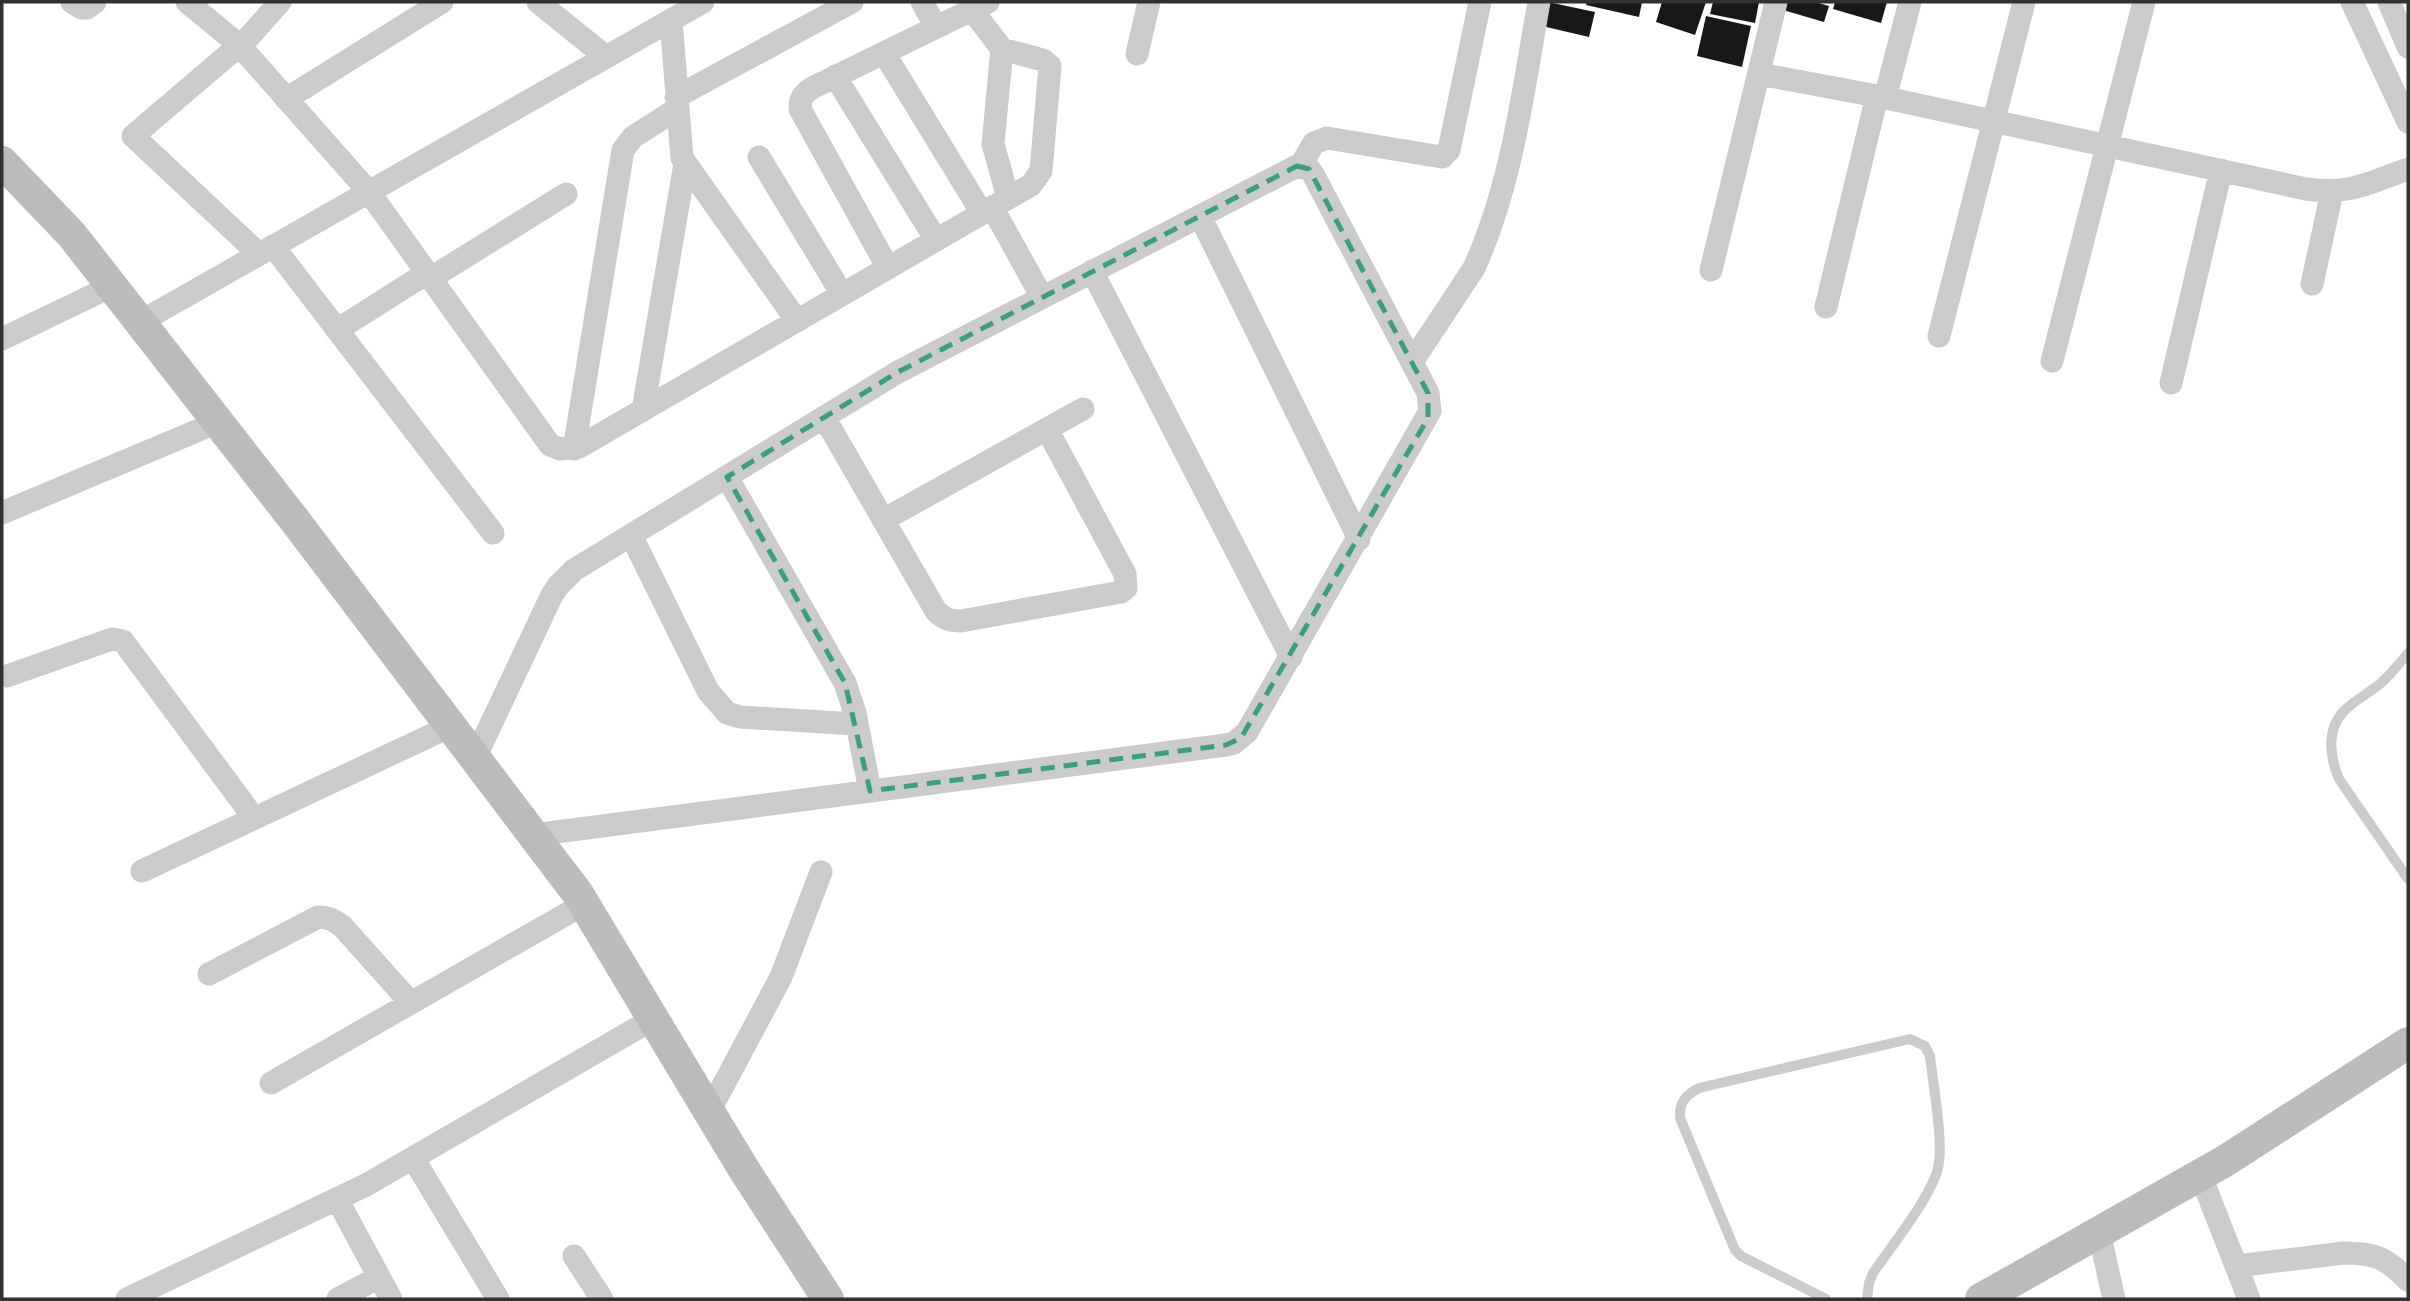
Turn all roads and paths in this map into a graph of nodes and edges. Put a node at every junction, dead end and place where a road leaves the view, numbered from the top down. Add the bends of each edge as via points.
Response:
1 (72, 2) edge
2 (95, 2) edge
3 (187, 2) edge
4 (280, 2) edge
5 (442, 2) edge
6 (538, 2) edge
7 (703, 2) edge
8 (852, 2) edge
9 (922, 2) edge
10 (1149, 2) edge
11 (1480, 2) edge
12 (1539, 2) edge
13 (1776, 2) edge
14 (1910, 2) edge
15 (2024, 2) edge
16 (2144, 2) edge
17 (2352, 2) edge
18 (2389, 2) edge
19 (980, 6) edge
20 (675, 13) edge
21 (936, 27) junction
22 (239, 46) junction
23 (2408, 47) edge
24 (1002, 49) junction
25 (884, 53) junction
26 (1138, 54) dead end
27 (606, 57) junction
28 (1759, 74) junction
29 (835, 76) junction
30 (1881, 97) junction
31 (286, 99) junction
32 (677, 103) junction
33 (1994, 122) junction
34 (2408, 122) edge
35 (2107, 146) junction
36 (759, 158) dead end
37 (2, 162) edge
38 (685, 164) junction
39 (1300, 166) junction
40 (2408, 169) edge
41 (2221, 170) junction
42 (369, 192) junction
43 (2332, 192) junction
44 (566, 194) dead end
45 (994, 206) junction
46 (1200, 216) junction
47 (936, 240) junction
48 (266, 250) junction
49 (888, 268) junction
50 (1711, 270) dead end
51 (1092, 271) junction
52 (429, 276) junction
53 (2312, 285) dead end
54 (112, 286) junction
55 (842, 294) junction
56 (1042, 297) junction
57 (1826, 307) dead end
58 (797, 321) junction
59 (140, 322) junction
60 (337, 330) junction
61 (1939, 337) dead end
62 (2, 339) edge
63 (2052, 361) dead end
64 (1412, 362) junction
65 (2171, 383) dead end
66 (1083, 409) dead end
67 (643, 410) junction
68 (824, 417) junction
69 (218, 422) junction
70 (1047, 429) junction
71 (574, 449) junction
72 (727, 477) junction
73 (2, 513) edge
74 (883, 520) junction
75 (492, 533) dead end
76 (631, 535) junction
77 (1359, 539) junction
78 (2408, 653) edge
79 (1291, 657) junction
80 (7, 676) dead end
81 (857, 724) junction
82 (451, 726) junction
83 (475, 758) junction
84 (870, 791) junction
85 (254, 818) junction
86 (533, 835) junction
87 (142, 871) dead end
88 (821, 872) dead end
89 (2408, 879) edge
90 (584, 904) junction
91 (209, 974) dead end
92 (411, 1003) junction
93 (653, 1019) junction
94 (2403, 1055) edge
95 (271, 1083) dead end
96 (709, 1112) junction
97 (413, 1158) junction
98 (2200, 1174) junction
99 (337, 1199) junction
100 (2099, 1232) junction
101 (574, 1256) dead end
102 (2236, 1266) junction
103 (379, 1277) junction
104 (2408, 1280) edge
105 (127, 1299) edge
106 (338, 1299) edge
107 (391, 1299) edge
108 (498, 1299) edge
109 (602, 1299) edge
110 (828, 1299) edge
111 (1826, 1299) edge
112 (1867, 1299) edge
113 (1981, 1299) edge
114 (2114, 1299) edge
115 (2249, 1299) edge

1 - 2 street via 87,8
3 - 22 street
4 - 22 street
5 - 31 street
6 - 27 street
7 - 20 street
8 - 32 street
9 - 21 street
10 - 26 street
11 - 39 street via 1446,155 1327,138 1314,143
12 - 64 street via 1508,170 1481,253
13 - 28 street
14 - 30 street
15 - 33 street
16 - 35 street
17 - 34 street
18 - 23 street
19 - 21 street
19 - 24 street
20 - 27 street
20 - 32 street
21 - 25 street
22 - 31 street
22 - 48 street via 133,136
24 - 45 street via 993,144
24 - 45 street via 1043,60 1051,70 1041,171 1031,185
25 - 29 street
25 - 45 street
27 - 42 street
28 - 30 street
28 - 50 street
29 - 47 street
29 - 49 street via 805,92 800,109
30 - 33 street
30 - 57 street
31 - 42 street
32 - 38 street
32 - 71 street via 623,150
33 - 35 street
33 - 61 street
35 - 41 street
35 - 63 street
36 - 55 street
37 - 54 street via 72,235
38 - 58 street
38 - 67 street
39 - 46 street
39 - 64 street via 1313,174
40 - 43 street via 2349,191
41 - 43 street
41 - 65 street
42 - 48 street
42 - 52 street
43 - 53 street
44 - 52 street
45 - 47 street
45 - 56 street
46 - 51 street
46 - 77 street
47 - 49 street
48 - 59 street
48 - 60 street
49 - 55 street
51 - 56 street
51 - 79 street
52 - 60 street
52 - 71 street via 551,445
54 - 59 street
54 - 62 street
55 - 58 street
56 - 68 street via 898,372
58 - 67 street
59 - 69 street
60 - 75 street
64 - 77 street via 1428,393 1430,411
66 - 70 street
67 - 71 street
68 - 72 street
68 - 74 street
69 - 73 street
69 - 82 street
70 - 74 street
70 - 74 street via 1125,575 1121,592 952,621 936,611
72 - 76 street
72 - 81 street via 845,683
76 - 81 street via 708,691 727,713
76 - 83 street via 574,570 558,586
77 - 79 street
78 - 89 lane via 2381,683 2343,712 2333,727 2330,747 2339,779
79 - 84 street via 1247,732 1234,743
80 - 85 street via 112,639 123,640
81 - 84 street
82 - 83 street
82 - 85 street
83 - 86 street
84 - 86 street
85 - 87 street
86 - 90 street
88 - 96 street via 781,977
90 - 92 street
90 - 93 street
91 - 92 street via 318,918 334,919
92 - 95 street
93 - 96 street
93 - 97 street
94 - 98 street
96 - 110 street
97 - 99 street
97 - 108 street
98 - 100 street
98 - 102 street
99 - 103 street
99 - 105 street
100 - 113 street
100 - 114 street
101 - 109 street
102 - 104 street via 2361,1253 2389,1260
102 - 115 street
103 - 106 street
103 - 107 street
111 - 112 lane via 1735,1250 1680,1109 1688,1093 1699,1088 1910,1039 1925,1046 1930,1056 1938,1166 1933,1183 1873,1273

